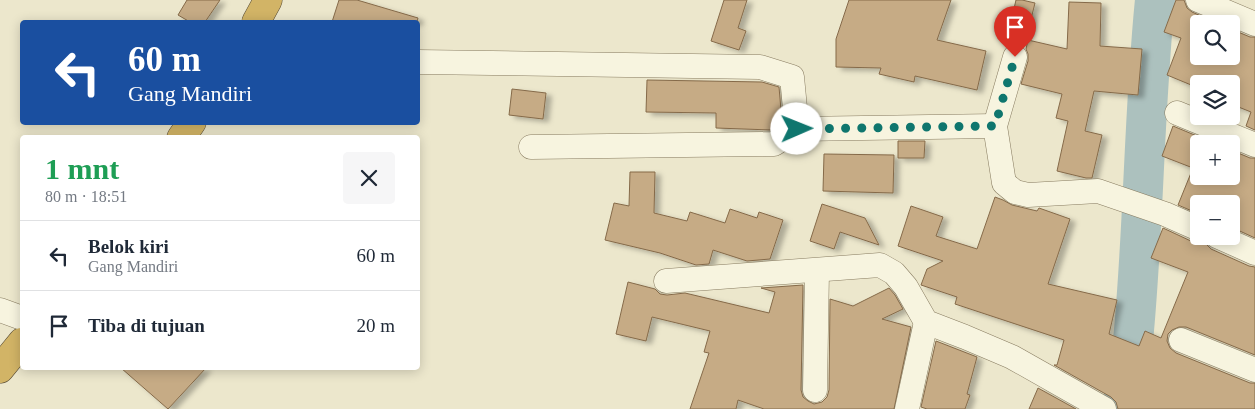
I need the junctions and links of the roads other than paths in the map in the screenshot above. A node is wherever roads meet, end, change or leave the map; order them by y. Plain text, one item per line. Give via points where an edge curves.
1 (268, 0) edge
2 (1198, 0) edge
3 (257, 20) edge
4 (1255, 24) edge
5 (1015, 57) dead end
6 (420, 62) edge
7 (1177, 113) dead end
8 (995, 126) junction
9 (797, 129) junction
10 (1255, 145) edge
11 (531, 147) dead end
12 (1190, 224) edge
13 (1237, 245) edge
14 (1255, 253) edge
15 (817, 270) junction
16 (666, 281) dead end
17 (0, 310) edge
18 (20, 317) edge
19 (926, 322) junction
20 (1181, 340) dead end
21 (20, 344) edge
22 (0, 369) edge
23 (1255, 370) edge
24 (815, 390) dead end
25 (908, 409) edge
26 (1103, 409) edge

1 - 3 highway
2 - 4 street
5 - 8 street
6 - 9 street via 760,67 792,76
7 - 10 street
8 - 9 street
8 - 12 street via 1004,183 1015,192 1028,195 1098,192
9 - 11 street via 774,144
13 - 14 street
15 - 16 street
15 - 19 street via 880,265 894,273 906,286
15 - 24 street
17 - 18 street
19 - 25 street
19 - 26 street via 1012,357
20 - 23 street
21 - 22 highway

